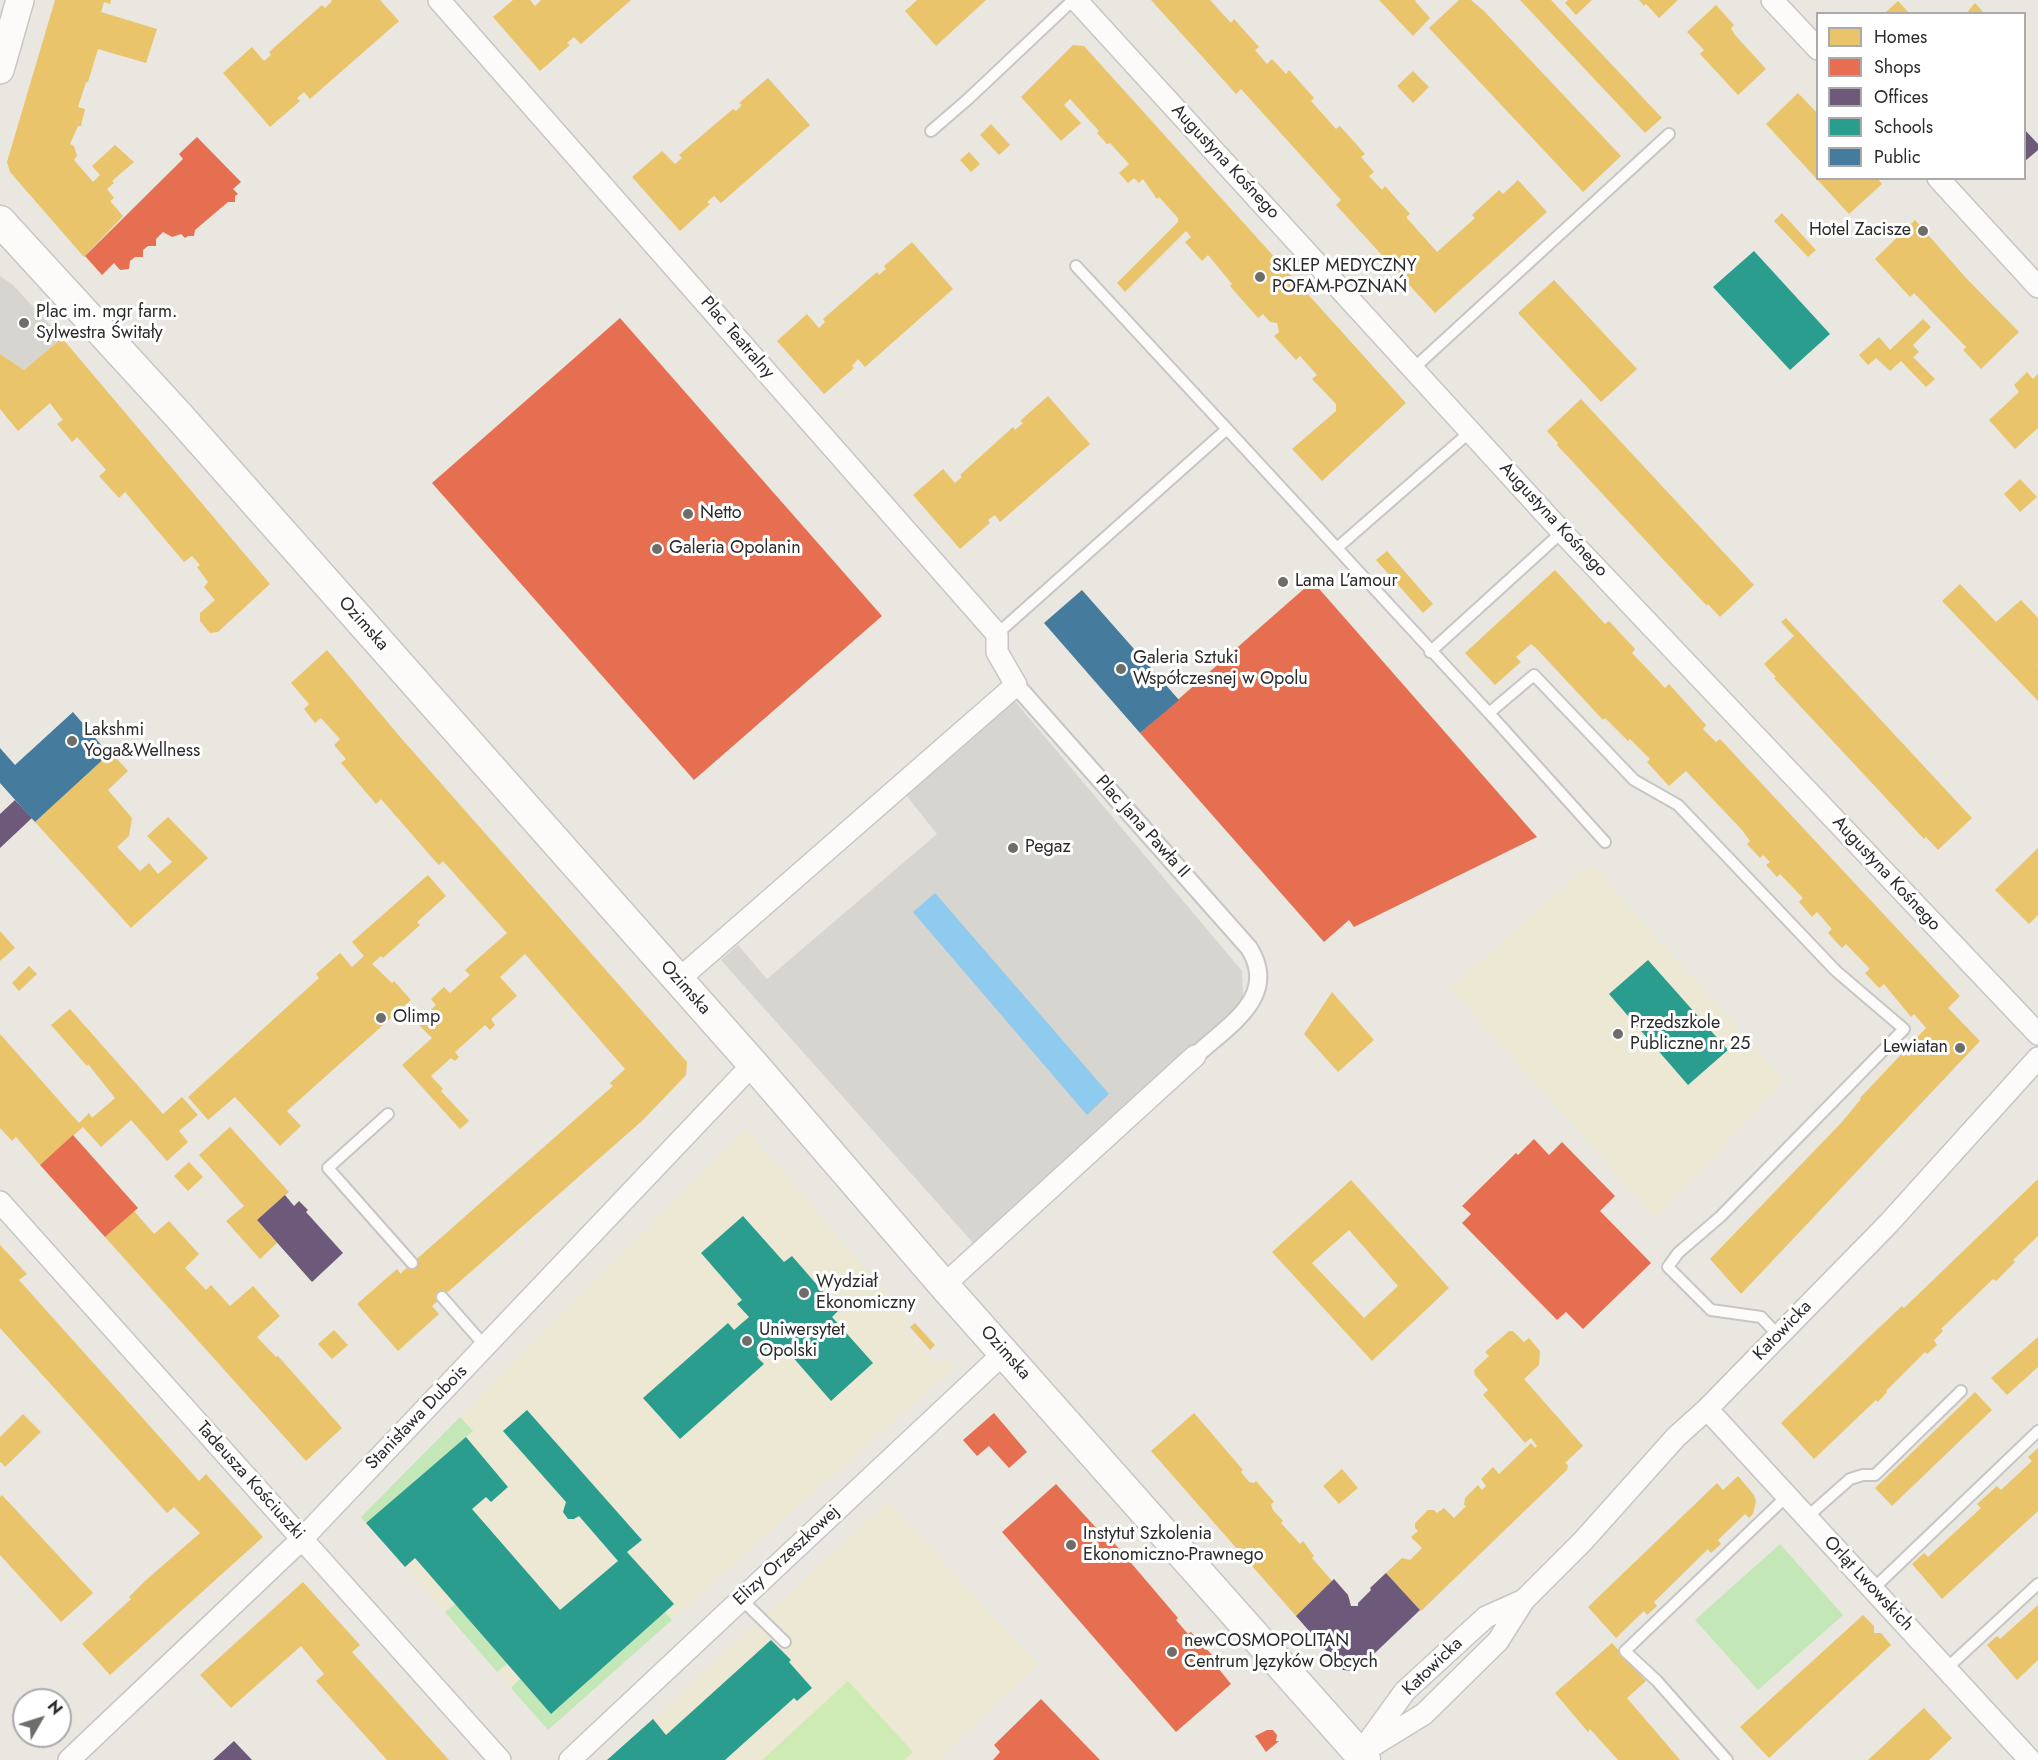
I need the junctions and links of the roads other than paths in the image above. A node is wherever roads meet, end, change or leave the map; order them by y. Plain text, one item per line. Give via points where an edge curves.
1 (20, 0) edge
2 (439, 0) edge
3 (1075, 0) edge
4 (1772, 0) edge
5 (1816, 47) edge
6 (0, 70) edge
7 (931, 131) dead end
8 (1669, 134) dead end
9 (1940, 180) edge
10 (0, 221) edge
11 (1076, 266) dead end
12 (2038, 286) edge
13 (1414, 368) junction
14 (1227, 429) junction
15 (1471, 431) junction
16 (1562, 532) junction
17 (1337, 548) junction
18 (997, 634) junction
19 (1430, 652) junction
20 (1016, 685) junction
21 (1488, 713) junction
22 (1605, 842) dead end
23 (678, 980) junction
24 (2038, 1034) edge
25 (1195, 1056) joint
26 (2038, 1058) edge
27 (753, 1064) junction
28 (388, 1114) dead end
29 (0, 1202) edge
30 (412, 1263) dead end
31 (944, 1285) junction
32 (442, 1297) dead end
33 (1778, 1335) junction
34 (485, 1346) junction
35 (1005, 1352) junction
36 (1961, 1391) dead end
37 (1707, 1409) junction
38 (2038, 1431) edge
39 (1787, 1496) junction
40 (1807, 1517) junction
41 (302, 1539) junction
42 (2038, 1584) edge
43 (1873, 1589) junction
44 (741, 1599) junction
45 (1524, 1600) junction
46 (785, 1642) dead end
47 (1946, 1669) junction
48 (1359, 1758) edge
49 (69, 1760) edge
50 (500, 1760) edge
51 (570, 1760) edge
52 (1727, 1760) edge
53 (2030, 1760) edge

1 - 6 street
2 - 18 street, Plac Teatralny
3 - 7 lane
3 - 13 street, Augustyna Kośnego
4 - 5 street
8 - 13 lane
9 - 12 street
10 - 23 main road, Ozimska
11 - 14 lane
13 - 15 street, Augustyna Kośnego
14 - 17 lane
14 - 18 lane
15 - 16 street, Augustyna Kośnego
15 - 17 lane
16 - 19 lane
16 - 24 street, Augustyna Kośnego
17 - 19 lane
18 - 20 street, Plac Teatralny via 997,652
19 - 21 lane
20 - 23 street
20 - 25 street, Plac Jana Pawła II via 1257,961 1260,975 1254,997
21 - 22 lane
21 - 33 lane via 1534,675 1634,780 1678,806 1836,971 1904,1029 1668,1267 1711,1310 1761,1317
23 - 27 main road, Ozimska
25 - 31 street, Plac Jana Pawła II
26 - 33 street, Katowicka via 1889,1223
27 - 31 main road, Ozimska
27 - 34 street, Stanisława Dubois
28 - 30 lane via 328,1168
29 - 41 street, Tadeusza Kościuszki
31 - 35 main road, Ozimska
32 - 34 lane
33 - 37 street, Katowicka
34 - 41 street, Stanisława Dubois
35 - 44 street, Elizy Orzeszkowej
35 - 48 main road, Ozimska
36 - 40 lane via 1875,1475 1850,1479
37 - 39 street, Orląt Lwowskich
37 - 45 street, Katowicka via 1676,1437
38 - 43 lane
39 - 40 street, Orląt Lwowskich
39 - 52 lane via 1625,1651
40 - 43 street, Orląt Lwowskich
41 - 49 street, Stanisława Dubois
41 - 50 street, Tadeusza Kościuszki
42 - 47 lane
43 - 47 street, Orląt Lwowskich
44 - 46 lane
44 - 51 street, Elizy Orzeszkowej
45 - 48 street, Katowicka via 1498,1641 1424,1714
45 - 48 street, Katowicka via 1486,1617 1405,1691
47 - 53 street, Orląt Lwowskich

